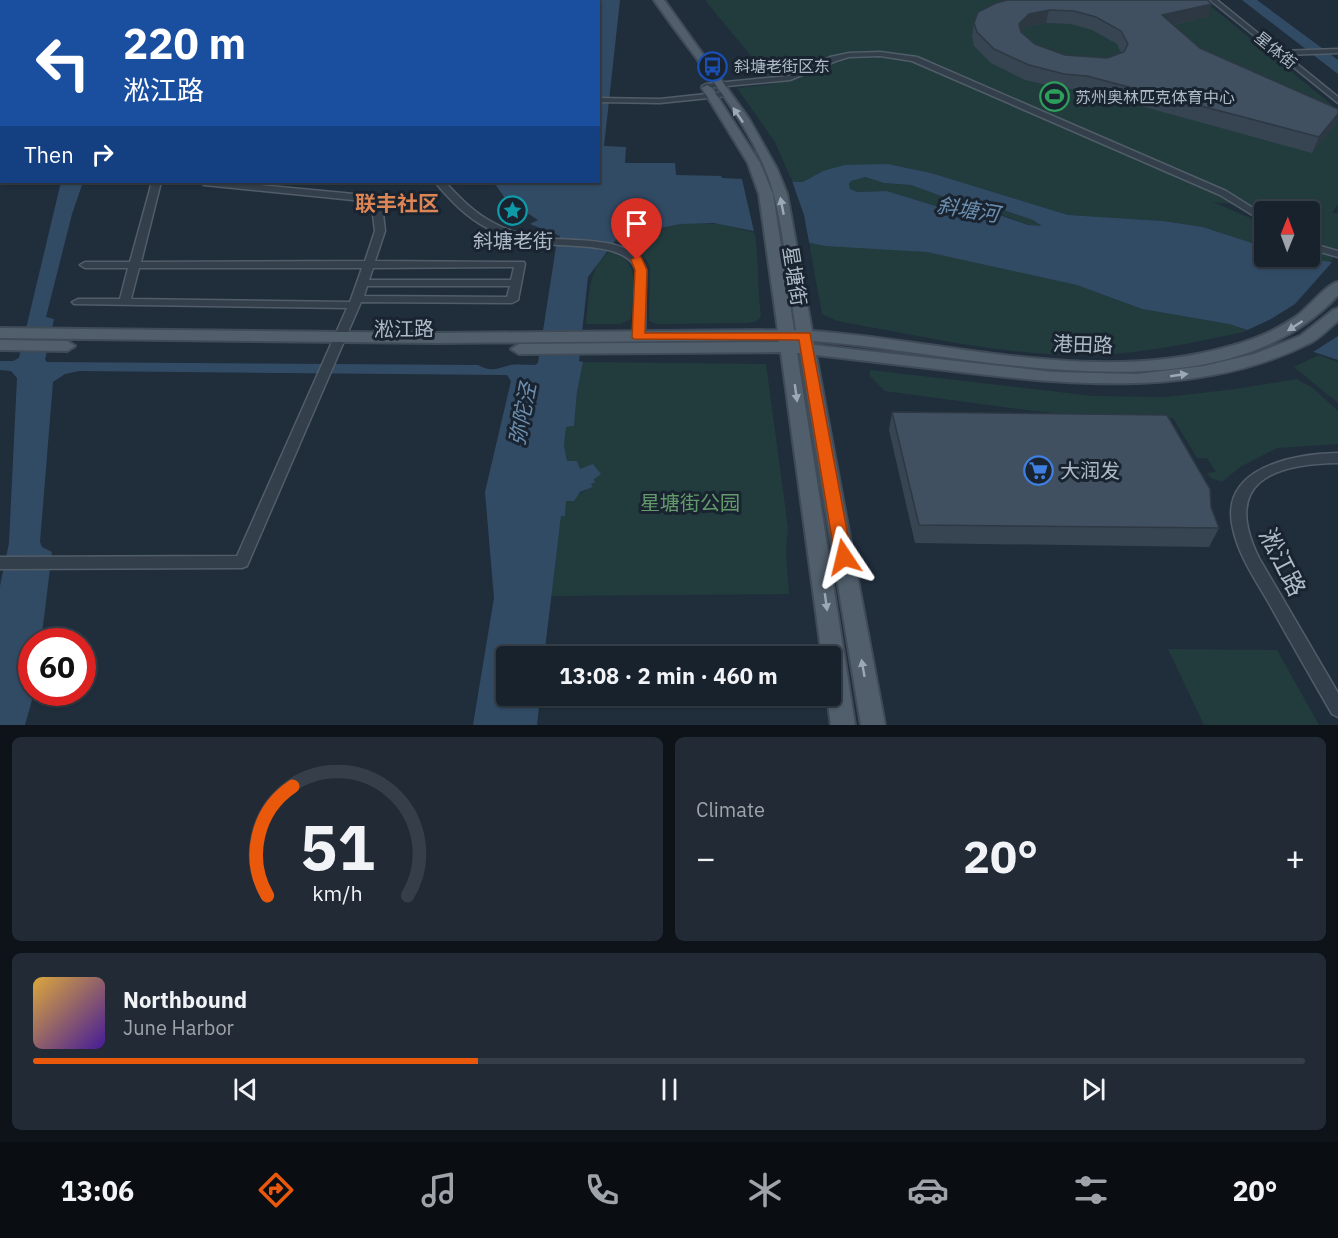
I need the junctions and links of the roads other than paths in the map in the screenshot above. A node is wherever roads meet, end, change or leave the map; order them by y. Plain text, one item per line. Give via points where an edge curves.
1 (648, 0) edge
2 (659, 0) edge
3 (1213, 0) edge
4 (1221, 0) edge
5 (1285, 53) junction
6 (1333, 53) edge
7 (722, 90) junction
8 (709, 91) junction
9 (1338, 93) edge
10 (600, 100) edge
11 (1338, 101) edge
12 (156, 183) edge
13 (213, 183) edge
14 (441, 183) edge
15 (1254, 213) edge
16 (1320, 249) edge
17 (1338, 254) edge
18 (85, 265) dead end
19 (137, 265) junction
20 (367, 265) junction
21 (362, 282) junction
22 (516, 283) junction
23 (1338, 286) edge
24 (78, 302) dead end
25 (125, 302) junction
26 (356, 302) junction
27 (1338, 313) edge
28 (0, 333) edge
29 (639, 337) junction
30 (23, 340) junction
31 (797, 342) junction
32 (583, 343) junction
33 (338, 344) junction
34 (0, 345) edge
35 (1338, 458) edge
36 (0, 563) edge
37 (1338, 709) edge
38 (843, 725) edge
39 (873, 725) edge

1 - 8 main road, 星塘街
2 - 7 main road, 星塘街
3 - 5 street, 星体街
4 - 5 street, 星体街
5 - 6 street
5 - 9 street, 星体街
5 - 11 street, 星体街
7 - 8 street
7 - 15 street via 790,78 849,55 914,59 1223,193
31 -> 7 main road, 星塘街 via 790,249 780,194 769,165
8 - 10 street via 660,101
8 - 31 main road, 星塘街 via 754,163 766,194 774,247
12 - 19 street
13 - 20 street via 354,198 377,205 380,231
14 - 29 street via 466,210 491,226 554,243 614,247 633,255 640,266
16 - 17 street
18 - 19 street
19 - 20 street
19 - 25 street
20 - 21 street
20 - 22 street via 520,264
21 - 22 street
21 - 26 street
22 - 26 street via 512,300
23 -> 31 main road, 港田路 via 1317,309 1269,340 1234,351 1158,364 1092,367
24 - 25 street
25 - 26 street
26 - 33 street
31 -> 27 main road, 港田路 via 1016,373 1088,379 1172,376 1259,358 1306,339
28 - 30 main road, 淞江路
29 - 31 main road, 淞江路
29 - 32 main road, 淞江路
30 - 33 main road, 淞江路
30 - 34 main road, 淞江路
31 - 32 main road, 淞江路
31 -> 38 main road, 星塘街
39 -> 31 main road, 星塘街
32 - 33 main road, 淞江路
33 - 36 street via 242,562
35 - 37 street, 淞江路 via 1304,459 1269,470 1252,481 1242,496 1237,515 1253,561

